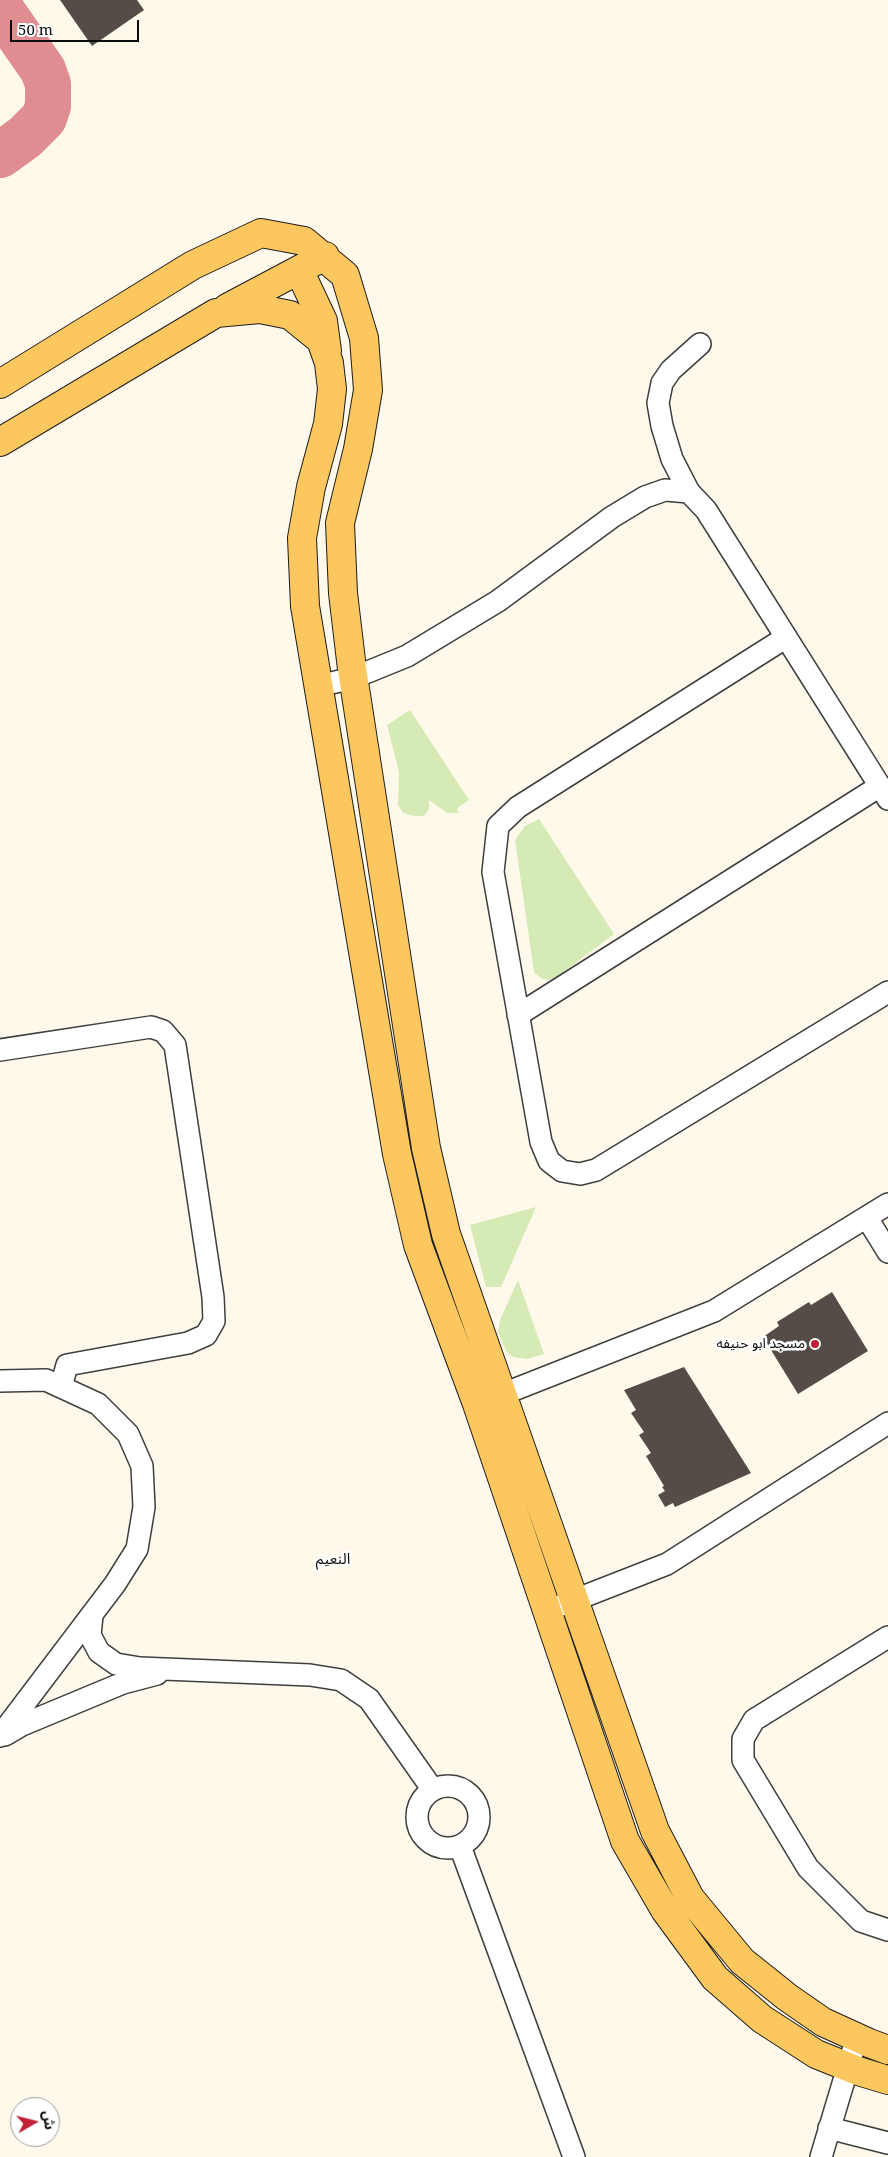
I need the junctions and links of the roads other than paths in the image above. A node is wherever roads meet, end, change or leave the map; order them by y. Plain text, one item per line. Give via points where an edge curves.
1 (325, 256) junction
2 (299, 270) junction
3 (216, 313) junction
4 (700, 344) dead end
5 (328, 361) junction
6 (0, 384) edge
7 (0, 442) edge
8 (689, 492) junction
9 (785, 638) junction
10 (353, 678) junction
11 (318, 686) junction
12 (884, 793) edge
13 (888, 992) edge
14 (518, 1015) junction
15 (0, 1050) edge
16 (888, 1204) edge
17 (867, 1218) junction
18 (888, 1252) edge
19 (0, 1381) edge
20 (61, 1387) junction
21 (502, 1395) junction
22 (476, 1404) junction
23 (888, 1423) edge
24 (574, 1600) junction
25 (548, 1611) junction
26 (92, 1616) junction
27 (888, 1638) edge
28 (174, 1669) junction
29 (0, 1737) edge
30 (433, 1790) junction
31 (460, 1846) junction
32 (888, 1930) edge
33 (856, 2038) junction
34 (888, 2050) edge
35 (848, 2067) junction
36 (888, 2080) edge
37 (829, 2128) junction
38 (888, 2142) edge
39 (574, 2157) edge
40 (821, 2157) edge

1 - 2 main road
1 - 6 main road via 304,241 261,234 193,264
1 - 10 main road via 345,275 364,338 367,381 358,449 340,523 343,593
2 - 3 main road
2 - 5 main road via 323,321
3 - 5 main road via 260,309 290,315 321,340
3 - 7 main road
4 - 8 street via 671,370 662,383 658,403 672,459
5 - 11 main road via 332,389 328,424 311,487 302,538 305,606
8 - 9 street via 706,510
8 - 10 street via 665,490 645,497 612,516 498,601 407,656
9 - 12 street
9 - 14 street via 518,808 498,826 493,872
10 - 11 street
10 - 21 main road via 426,1148 446,1234
11 - 22 main road via 396,1154 418,1245
12 - 14 street
13 - 14 street via 596,1170 580,1174 562,1171 549,1162 541,1142
15 - 20 street via 151,1027 163,1031 175,1045 214,1321 206,1335 188,1343 67,1365
16 - 17 street
17 - 18 street
17 - 21 street via 714,1311
19 - 20 street via 46,1380
20 - 26 street via 98,1404 128,1434 142,1466 144,1507 137,1549
21 - 22 street
21 - 24 main road
22 - 25 main road
23 - 24 street via 667,1564
24 - 25 street
24 - 33 main road via 655,1831 690,1898 742,1961 823,2022
25 - 35 main road via 625,1842 665,1910 715,1978 762,2019 816,2054
26 - 28 street via 90,1635 99,1652 116,1664
26 - 29 street
27 - 32 street via 754,1720 742,1739 743,1760 808,1868 861,1920
28 - 29 street via 123,1683
28 - 30 street via 310,1675 341,1680 369,1699
30 - 31 street via 420,1805 419,1826 427,1838 440,1847
30 - 31 street via 458,1788 470,1795 476,1804 479,1813 477,1828
31 - 39 street
33 - 34 main road
33 - 35 street
35 - 36 main road
35 - 37 street
37 - 38 street
37 - 40 street

